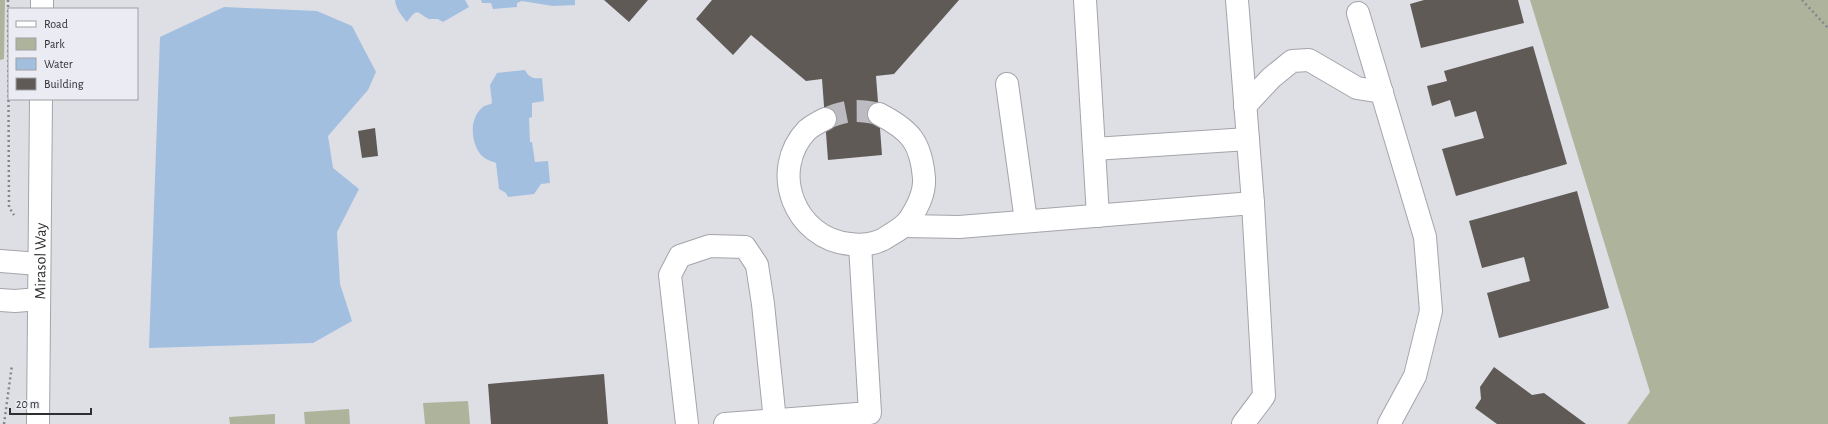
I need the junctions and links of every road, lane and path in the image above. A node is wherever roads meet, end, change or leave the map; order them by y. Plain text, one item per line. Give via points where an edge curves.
1 (1085, 0) edge
2 (1237, 0) edge
3 (1802, 0) edge
4 (1358, 13) dead end
5 (1828, 28) edge
6 (1007, 84) dead end
7 (1382, 92) junction
8 (9, 100) edge
9 (41, 100) edge
10 (1245, 106) junction
11 (879, 114) tunnel mouth
12 (825, 118) tunnel mouth
13 (1248, 139) junction
14 (1094, 149) junction
15 (1253, 204) junction
16 (1098, 216) junction
17 (15, 217) dead end
18 (1026, 221) junction
19 (905, 226) junction
20 (860, 245) junction
21 (0, 261) edge
22 (39, 264) junction
23 (39, 299) junction
24 (0, 300) edge
25 (12, 362) dead end
26 (871, 419) edge
27 (775, 421) junction
28 (4, 424) edge
29 (38, 424) edge
30 (688, 424) edge
31 (725, 424) edge
32 (1243, 424) edge
33 (1389, 424) edge

1 - 14 street
2 - 10 street
3 - 5 path
4 - 7 street
6 - 18 street
7 - 10 street via 1357,88 1309,60 1292,61 1271,78
7 - 33 street via 1426,237 1431,310 1415,376
8 - 17 path via 10,207
9 - 22 street, Mirasol Way
10 - 13 street
11 - 19 street via 899,124 913,139 923,160 924,184 918,207
12 - 20 street via 807,130 796,147 789,166 789,186 794,206 805,222 821,236 840,243
13 - 14 street
13 - 15 street
14 - 16 street
15 - 16 street
15 - 32 street via 1264,396
16 - 18 street
18 - 19 street via 959,227
19 - 20 street via 885,239
20 - 26 street
21 - 22 street
22 - 23 street, Mirasol Way
23 - 24 street
23 - 29 street, Mirasol Way
25 - 28 path
26 - 27 street
27 - 30 street via 757,266 745,247 710,246 680,256 670,275
27 - 31 street

